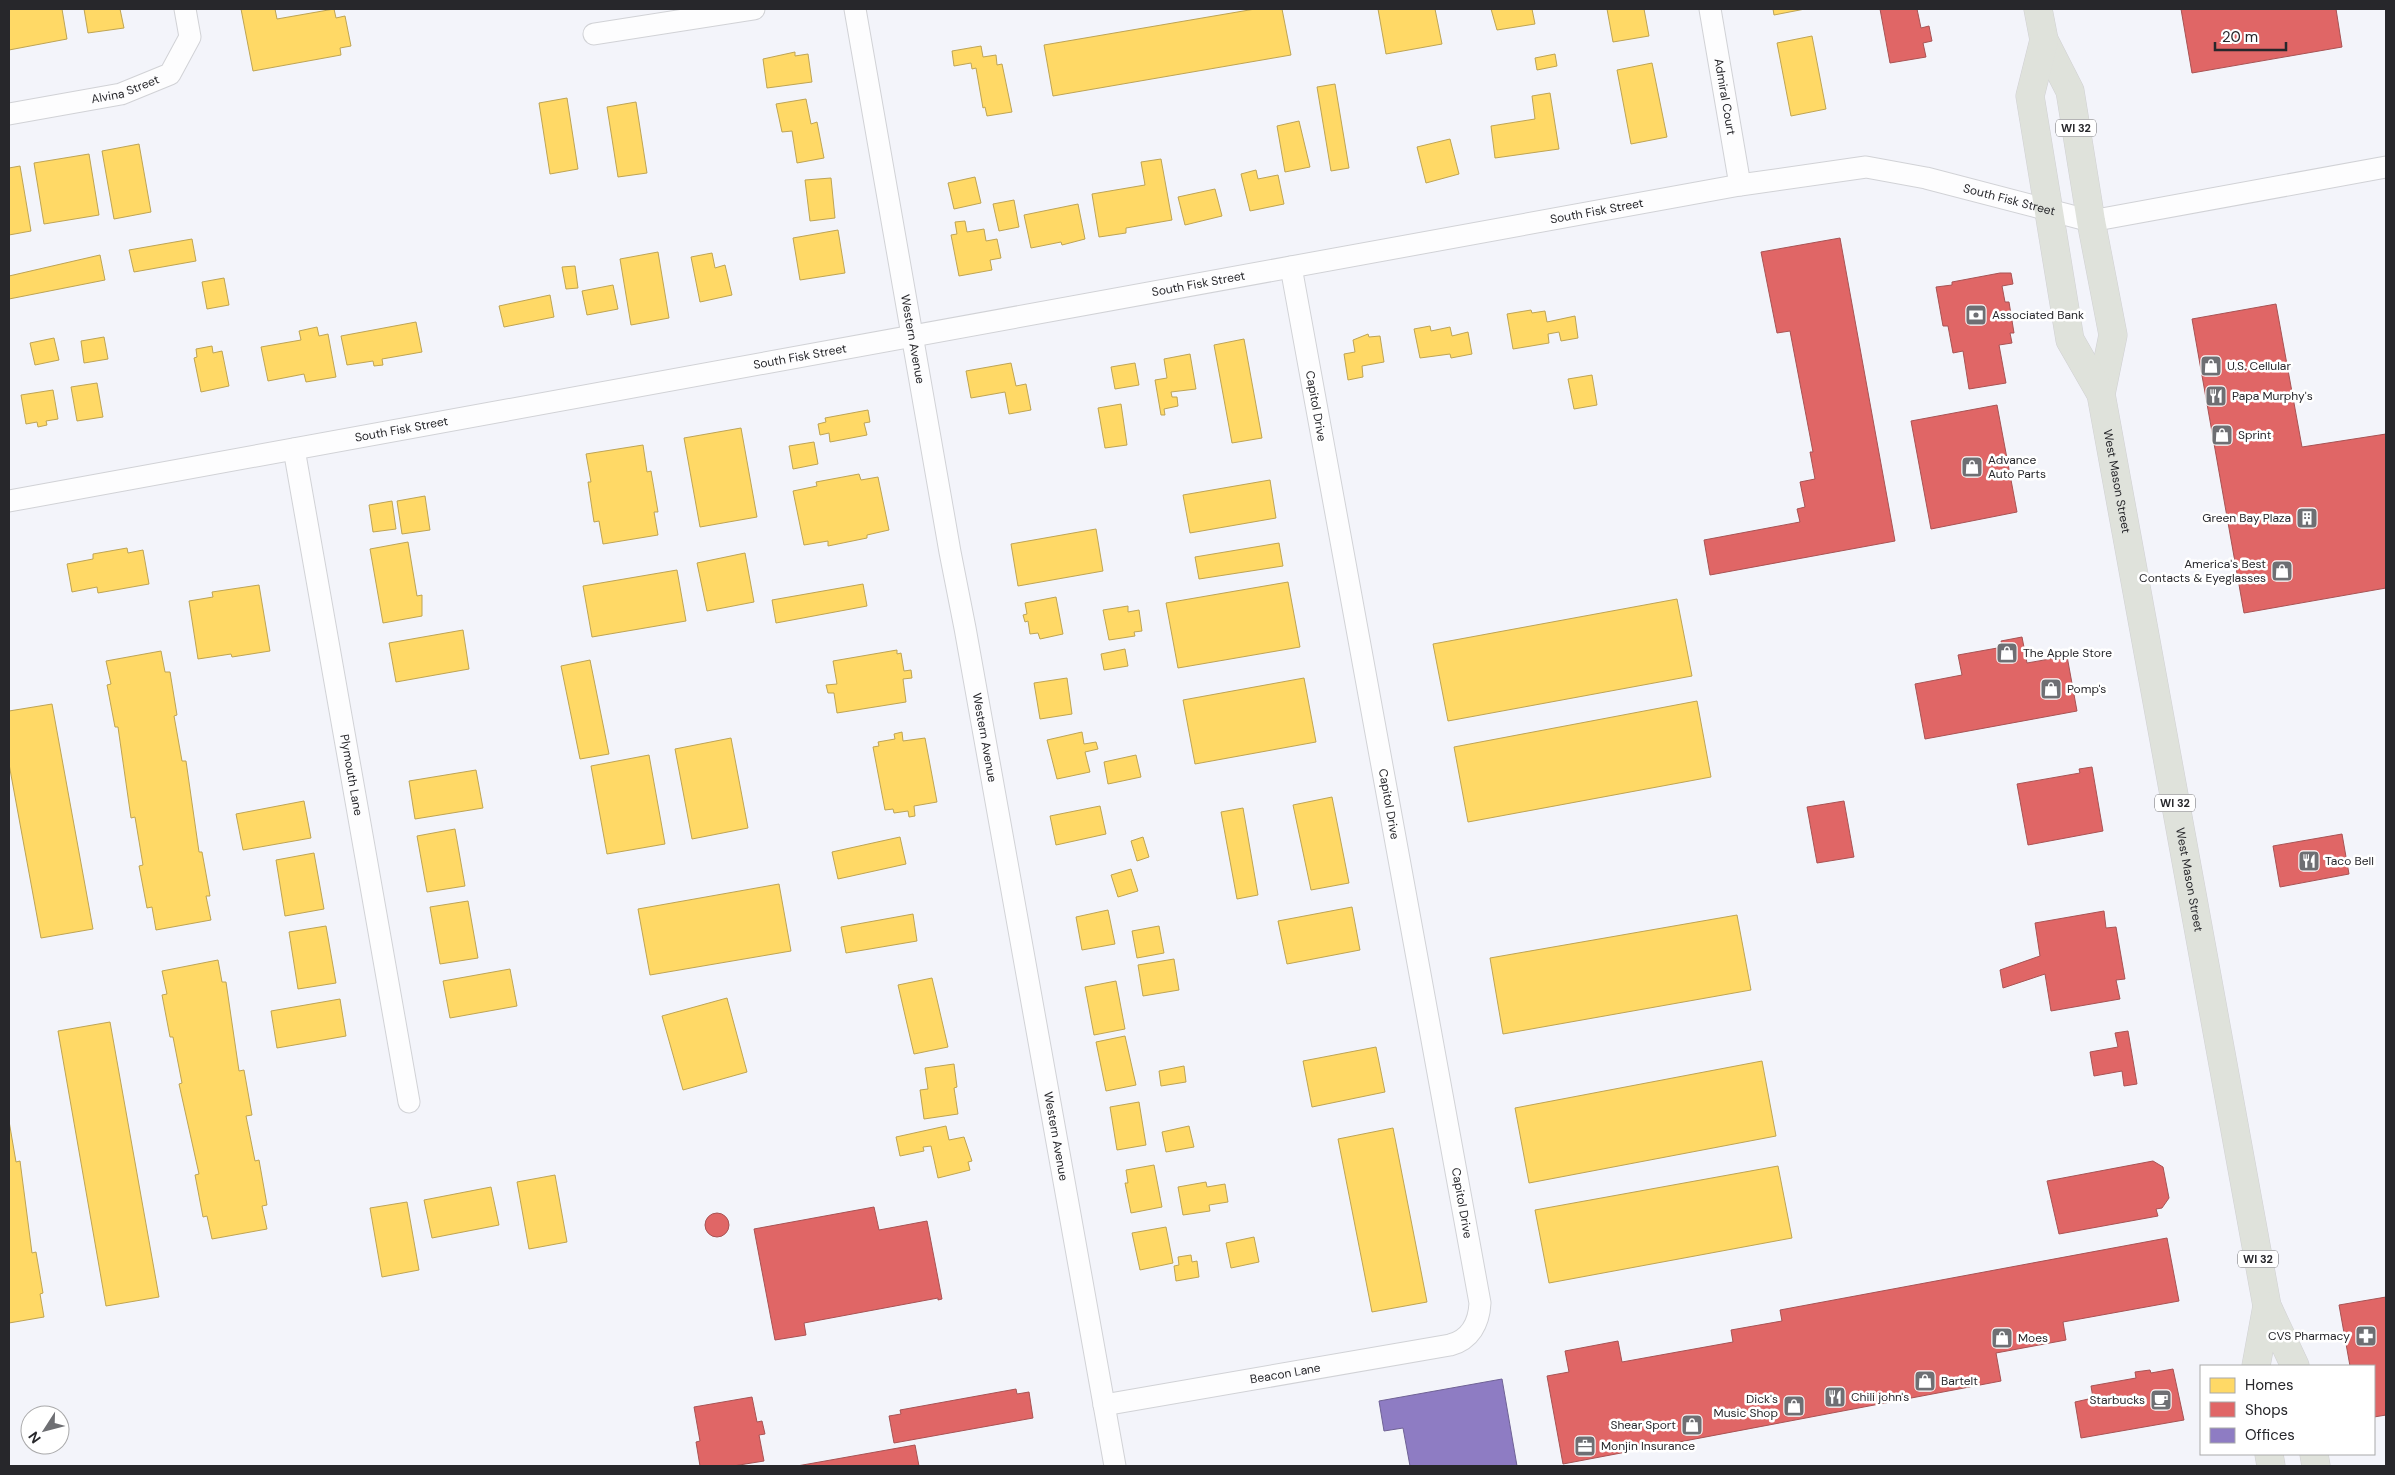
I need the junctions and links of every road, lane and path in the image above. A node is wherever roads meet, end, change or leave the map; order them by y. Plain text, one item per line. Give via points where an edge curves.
1 (185, 9) edge
2 (754, 9) edge
3 (855, 9) edge
4 (1710, 9) edge
5 (2038, 9) edge
6 (594, 34) dead end
7 (2044, 40) junction
8 (9, 114) edge
9 (2386, 167) edge
10 (1740, 185) junction
11 (2048, 210) junction
12 (2091, 221) junction
13 (1291, 267) junction
14 (914, 336) junction
15 (2101, 394) junction
16 (294, 449) junction
17 (9, 501) edge
18 (409, 1102) dead end
19 (2267, 1306) junction
20 (1466, 1338) joint
21 (2256, 1365) edge
22 (2295, 1365) edge
23 (1104, 1405) junction
24 (1115, 1466) edge

1 - 8 street, Alvina Street via 190,37 170,74 121,94
2 - 6 street
3 - 14 street, Western Avenue
4 - 10 street, Admiral Court
5 - 7 main road, West Mason Street / WI 32
7 - 11 main road, West Mason Street / WI 32 via 2030,96
7 - 12 main road, West Mason Street / WI 32 via 2070,91
9 - 12 street, South Fisk Street
10 - 11 street, South Fisk Street via 1866,167 1926,178
10 - 13 street, South Fisk Street
11 - 12 street, South Fisk Street
11 - 15 main road, West Mason Street / WI 32 via 2070,340
12 - 15 main road, West Mason Street / WI 32 via 2113,335
13 - 14 street, South Fisk Street
13 - 20 street, Capitol Drive via 1480,1304 1478,1318
14 - 16 street, South Fisk Street
14 - 23 street, Western Avenue
15 - 19 main road, West Mason Street / WI 32
16 - 17 street, South Fisk Street
16 - 18 street, Plymouth Lane
19 - 21 main road, West Mason Street / WI 32
19 - 22 main road, West Mason Street / WI 32
20 - 23 street, Beacon Lane via 1450,1346
23 - 24 street, Western Avenue

